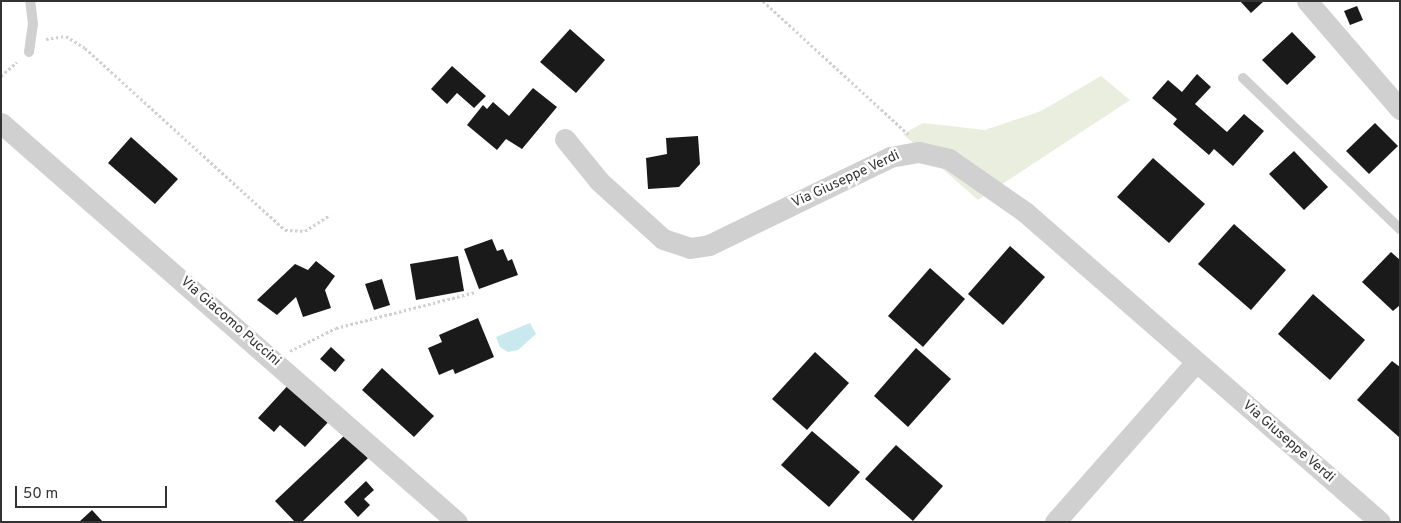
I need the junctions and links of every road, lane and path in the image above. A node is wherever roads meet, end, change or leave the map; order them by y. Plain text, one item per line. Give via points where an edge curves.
1 (30, 1) edge
2 (762, 1) edge
3 (1307, 1) edge
4 (29, 52) junction
5 (1, 76) edge
6 (1243, 78) dead end
7 (1400, 109) edge
8 (1, 123) edge
9 (565, 139) dead end
10 (929, 152) junction
11 (330, 215) dead end
12 (1400, 230) edge
13 (475, 292) dead end
14 (275, 362) junction
15 (1196, 362) junction
16 (457, 522) edge
17 (1055, 522) edge
18 (1380, 522) edge

1 - 4 lane via 34,24
2 - 10 path
3 - 7 street
4 - 5 path
4 - 11 path via 56,36 66,36 85,48 284,230 305,232
6 - 12 lane
8 - 14 street, Via Giacomo Puccini
9 - 10 street, Via Giuseppe Verdi via 595,178 649,226 673,244 690,248 709,245 890,157
10 - 15 street, Via Giuseppe Verdi via 949,159 1006,197
13 - 14 path via 336,328
14 - 16 street, Via Giacomo Puccini
15 - 17 street
15 - 18 street, Via Giuseppe Verdi

